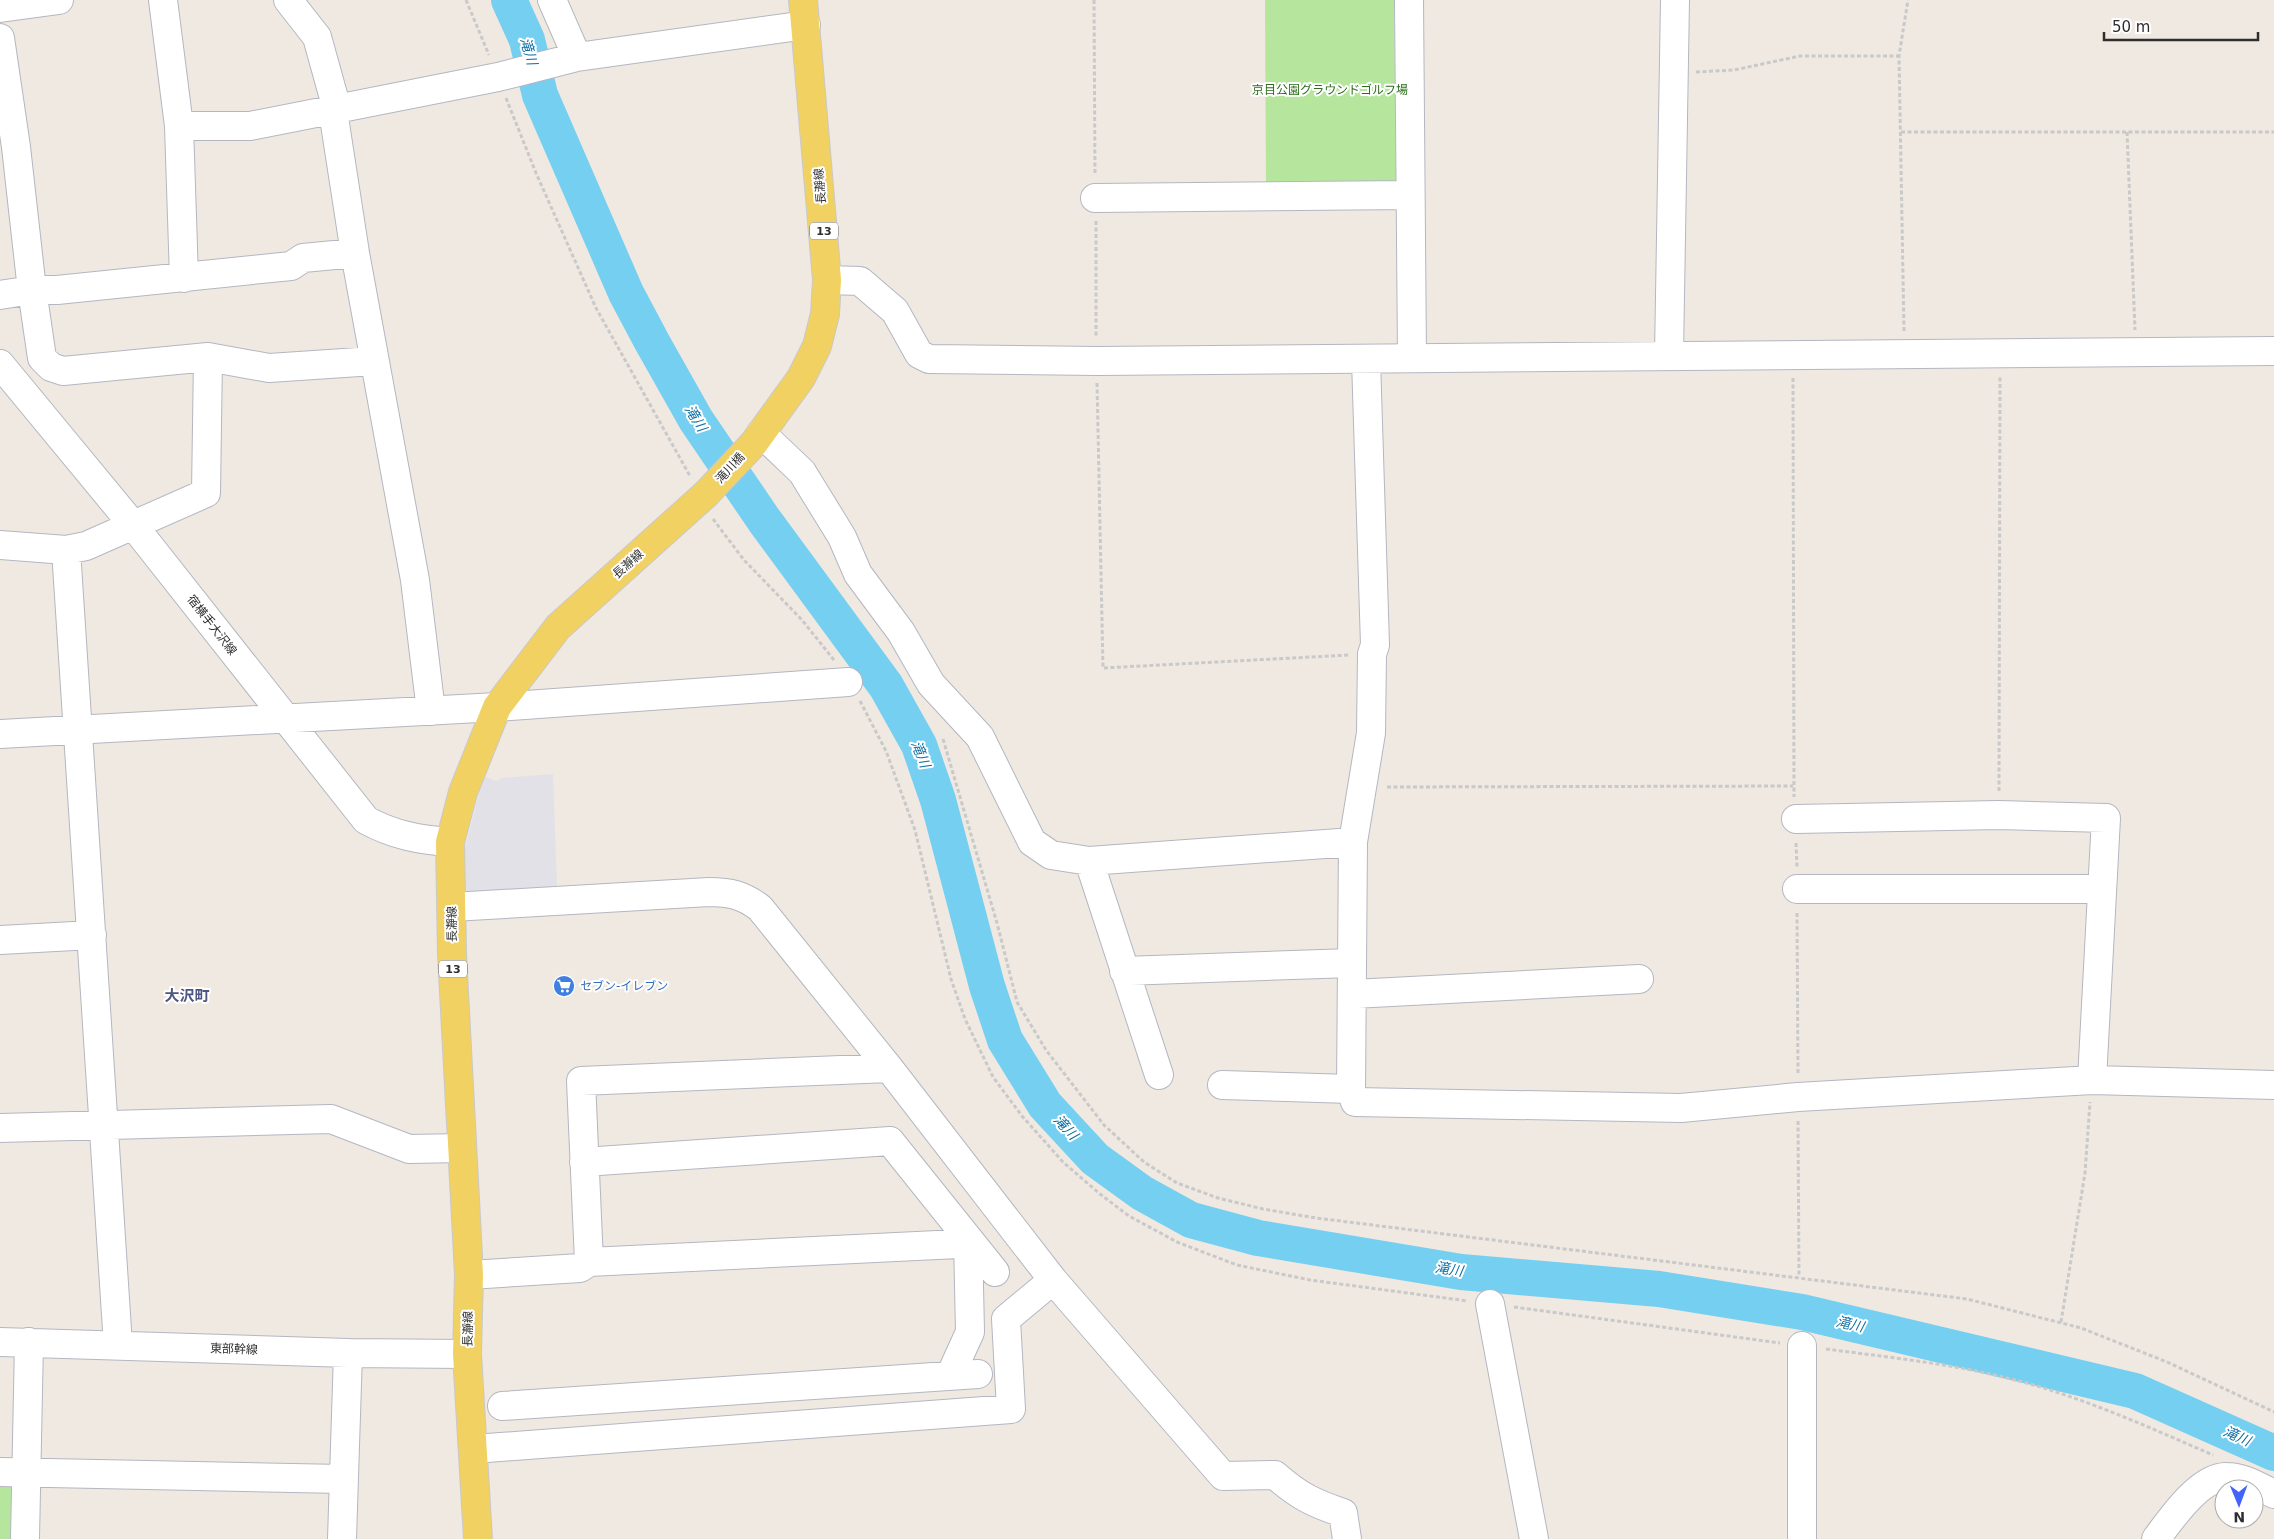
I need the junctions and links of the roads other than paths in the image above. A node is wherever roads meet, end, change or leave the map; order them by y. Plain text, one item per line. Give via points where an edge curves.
1 (59, 0) edge
2 (163, 0) edge
3 (288, 0) edge
4 (552, 0) edge
5 (1409, 0) edge
6 (1675, 0) edge
7 (0, 8) edge
8 (804, 12) edge
9 (0, 38) edge
10 (573, 58) junction
11 (335, 110) junction
12 (179, 126) junction
13 (1410, 195) junction
14 (1095, 198) road end
15 (355, 252) junction
16 (184, 278) junction
17 (827, 280) junction
18 (32, 290) junction
19 (0, 295) edge
20 (2274, 350) edge
21 (1669, 355) junction
22 (208, 357) junction
23 (1412, 358) junction
24 (1366, 360) junction
25 (374, 361) junction
26 (0, 364) edge
27 (757, 438) junction
28 (706, 494) joint
29 (133, 525) junction
30 (0, 545) edge
31 (66, 550) junction
32 (848, 682) dead end
33 (498, 707) junction
34 (431, 710) junction
35 (285, 719) junction
36 (78, 730) junction
37 (0, 734) edge
38 (1796, 819) dead end
39 (450, 842) junction
40 (1353, 842) junction
41 (1088, 862) junction
42 (1797, 889) dead end
43 (2101, 889) junction
44 (452, 907) junction
45 (92, 935) junction
46 (0, 940) edge
47 (1351, 964) junction
48 (1124, 970) junction
49 (1639, 979) dead end
50 (1353, 994) junction
51 (888, 1068) junction
52 (1159, 1075) dead end
53 (2092, 1080) junction
54 (1222, 1085) dead end
55 (2274, 1085) edge
56 (1351, 1089) junction
57 (103, 1124) junction
58 (0, 1128) edge
59 (462, 1148) junction
60 (584, 1162) junction
61 (968, 1239) junction
62 (589, 1262) junction
63 (995, 1272) dead end
64 (468, 1275) junction
65 (1053, 1280) junction
66 (1490, 1304) dead end
67 (0, 1342) edge
68 (29, 1342) junction
69 (118, 1345) junction
70 (1802, 1346) dead end
71 (348, 1353) junction
72 (467, 1354) junction
73 (978, 1374) dead end
74 (950, 1376) junction
75 (780, 1388) junction
76 (551, 1403) junction
77 (502, 1406) dead end
78 (783, 1426) junction
79 (554, 1443) junction
80 (474, 1449) junction
81 (0, 1472) edge
82 (27, 1472) junction
83 (343, 1479) junction
84 (2274, 1494) edge
85 (25, 1539) edge
86 (342, 1539) edge
87 (478, 1539) edge
88 (1347, 1539) edge
89 (1534, 1539) edge
90 (1802, 1539) edge
91 (2156, 1539) edge

1 - 7 street
2 - 12 street
3 - 11 street via 318,37
4 - 10 street
5 - 13 street
6 - 21 street
8 - 10 street
8 - 17 main road, 長瀞線 / 13
9 - 18 street
10 - 11 street
11 - 12 street via 250,126
11 - 15 street
12 - 16 street
13 - 14 street
13 - 23 street
15 - 16 street via 303,258 291,266
15 - 25 street
16 - 18 street
17 - 24 street via 860,281 896,311 919,354 929,359 1097,362
17 - 27 main road, 長瀞線 / 13 via 825,314 817,346 801,378
18 - 19 street
18 - 22 street via 42,358 51,367 63,371
20 - 21 street
21 - 23 street
22 - 25 street via 269,368
22 - 29 street via 206,493
23 - 24 street
24 - 40 street via 1375,645 1370,733
25 - 34 street via 414,580
26 - 29 street, 宿横手大沢線
27 - 28 main road, 滝川橋 / 13
27 - 41 street via 802,472 842,537 858,574 901,632 931,684 980,737 1032,842 1051,855
28 - 33 main road, 長瀞線 / 13 via 558,627
29 - 31 street via 86,546
29 - 35 street, 宿横手大沢線
30 - 31 street
31 - 36 street
32 - 33 street
33 - 34 street
33 - 39 main road, 長瀞線 / 13 via 463,792
34 - 35 street
35 - 36 street
35 - 39 street, 宿横手大沢線 via 366,820 401,836
36 - 37 street
36 - 45 street
38 - 43 street via 1999,815 2106,818
39 - 44 main road, 長瀞線 / 13
40 - 41 street
40 - 47 street
41 - 48 street
42 - 43 street
43 - 53 street
44 - 51 street via 729,892 760,908
44 - 59 main road, 長瀞線 / 13
45 - 46 street
45 - 57 street
47 - 48 street
47 - 50 street
48 - 52 street
49 - 50 street
50 - 56 street
51 - 60 street via 581,1081
51 - 65 street
53 - 55 street
53 - 56 street via 1798,1097 1681,1108 1356,1102
54 - 56 street
57 - 58 street
57 - 59 street via 331,1119 409,1150
57 - 69 street
59 - 64 main road, 長瀞線 / 13
60 - 61 street via 890,1142
60 - 62 street
61 - 62 street via 958,1244
61 - 63 street
61 - 74 street via 970,1332
62 - 64 street via 580,1268
64 - 72 main road, 長瀞線 / 13
65 - 78 street via 1006,1318 1011,1409
65 - 88 street via 1223,1476 1275,1475 1297,1495 1343,1513
66 - 89 street
67 - 68 street, 東部幹線
68 - 69 street, 東部幹線
68 - 82 street
69 - 71 street, 東部幹線
70 - 90 street
71 - 72 street, 東部幹線
71 - 83 street
72 - 80 main road, 長瀞線 / 13
73 - 74 street
74 - 75 street
75 - 76 street
75 - 78 street
76 - 77 street
76 - 79 street
78 - 79 street
79 - 80 street
80 - 87 main road, 長瀞線 / 13
81 - 82 street
82 - 83 street
82 - 85 street
83 - 86 street
84 - 91 street via 2241,1479 2218,1477 2192,1495

